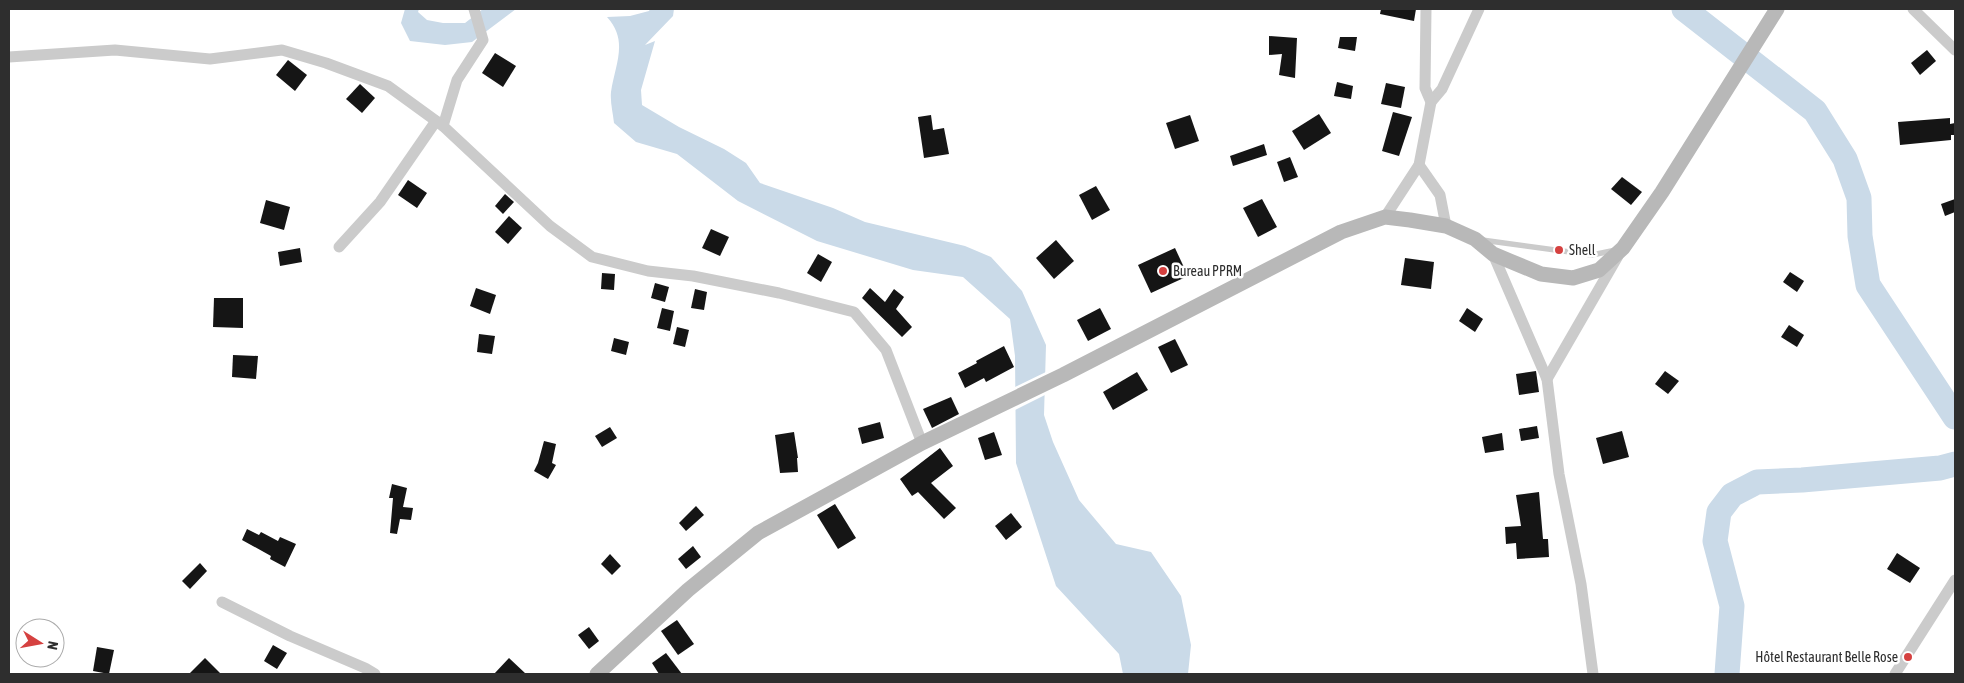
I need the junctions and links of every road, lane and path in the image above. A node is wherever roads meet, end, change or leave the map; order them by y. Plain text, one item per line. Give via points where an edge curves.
1 (474, 9) edge
2 (1426, 9) edge
3 (1479, 9) edge
4 (1777, 9) edge
5 (1913, 9) edge
6 (1955, 50) edge
7 (9, 57) edge
8 (1431, 102) junction
9 (439, 123) junction
10 (1419, 165) junction
11 (1385, 217) junction
12 (1446, 226) junction
13 (1476, 239) junction
14 (339, 247) dead end
15 (1623, 248) junction
16 (1493, 254) junction
17 (1547, 379) junction
18 (922, 443) junction
19 (1955, 580) edge
20 (222, 602) dead end
21 (375, 674) edge
22 (597, 674) edge
23 (1593, 674) edge
24 (1895, 674) edge

1 - 9 street via 484,40 458,80
2 - 8 street via 1425,88
3 - 8 street via 1442,89
4 - 15 main road
5 - 6 street
7 - 9 street via 115,50 210,59 282,50 388,86
8 - 10 street
9 - 14 street via 380,202
9 - 18 street via 550,226 592,256 648,271 694,276 854,312 886,350
10 - 11 street
10 - 12 street via 1440,196
11 - 12 main road
11 - 18 main road via 1342,232
12 - 13 main road
13 - 15 lane via 1592,255
13 - 16 main road
15 - 16 main road via 1599,270 1573,278 1541,274
15 - 17 street
16 - 17 street
17 - 23 street
18 - 22 main road via 758,534 688,590
19 - 24 street
20 - 21 street

